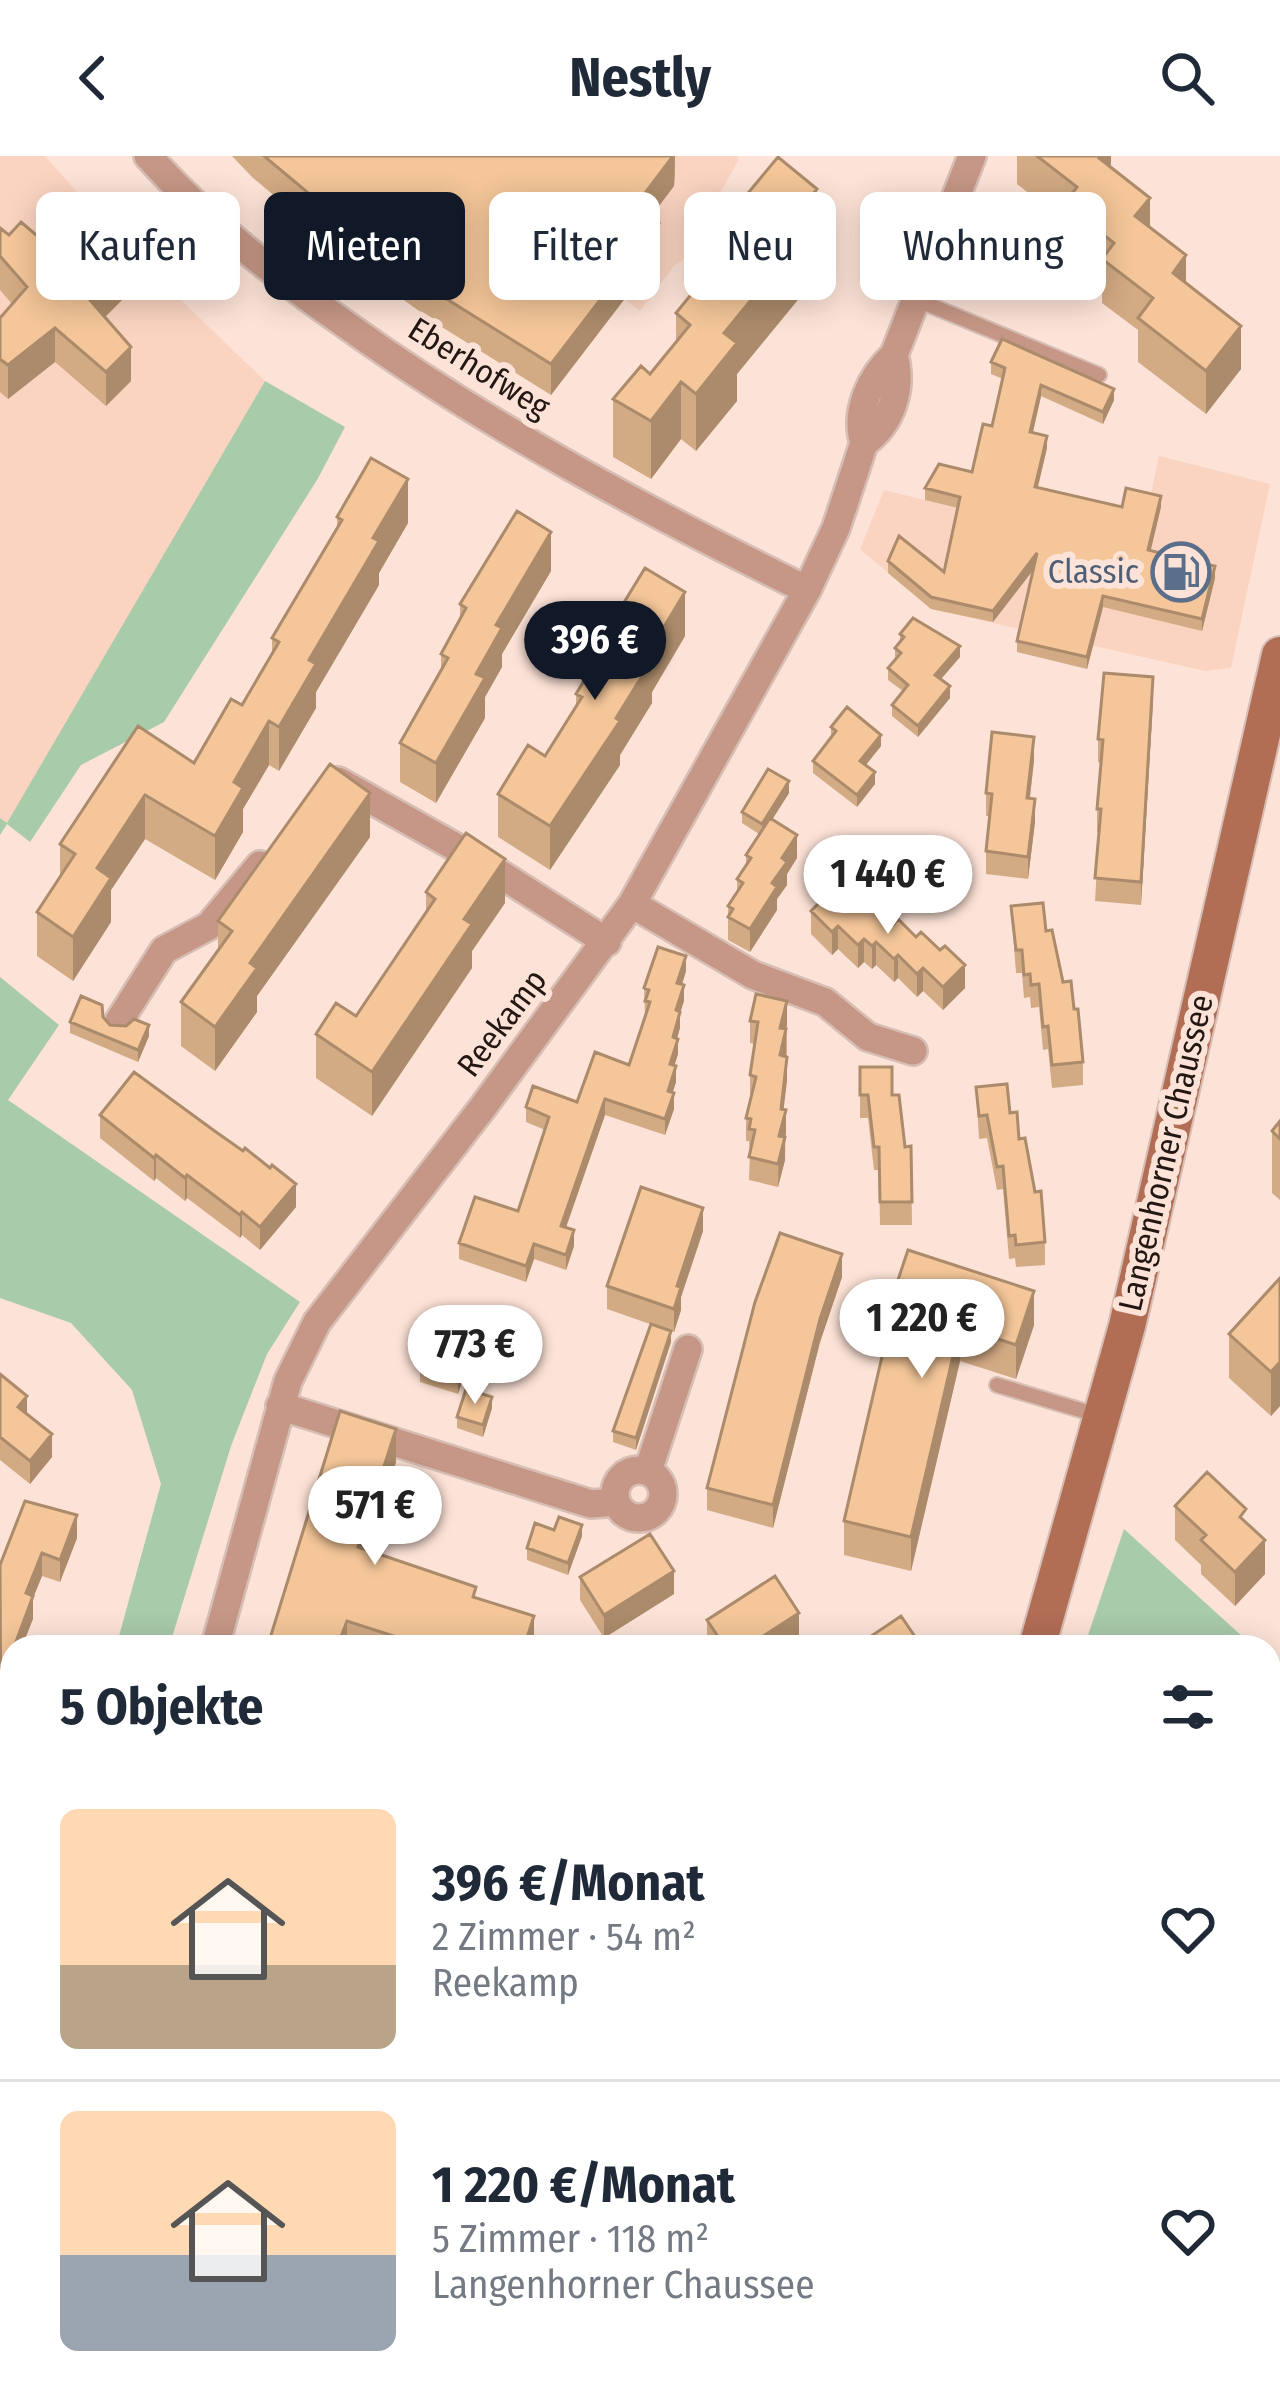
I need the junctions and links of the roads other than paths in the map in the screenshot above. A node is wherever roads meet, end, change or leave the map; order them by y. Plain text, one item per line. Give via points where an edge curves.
1 (972, 156) edge
2 (156, 159) edge
3 (958, 192) edge
4 (915, 300) edge
5 (917, 300) edge
6 (1099, 375) dead end
7 (807, 590) junction
8 (1280, 655) edge
9 (316, 794) edge
10 (284, 833) edge
11 (632, 904) junction
12 (607, 942) junction
13 (119, 1021) edge
14 (913, 1051) dead end
15 (688, 1349) dead end
16 (998, 1385) dead end
17 (280, 1406) junction
18 (1102, 1417) junction
19 (648, 1472) junction
20 (616, 1502) junction
21 (218, 1635) edge
22 (1040, 1635) edge

1 - 3 street, Reekamp
2 - 7 street, Eberhofweg via 250,256 442,393
4 - 7 street, Reekamp via 894,355 899,373 887,420 864,442
5 - 6 lane
7 - 11 street, Reekamp
8 - 18 main road, Langenhorner Chaussee
9 - 12 street via 340,781 356,788
10 - 13 street via 209,926 164,950
11 - 12 street, Reekamp
11 - 14 street via 753,975 825,1002 868,1037
12 - 17 street, Reekamp via 317,1322
15 - 19 street
16 - 18 lane
17 - 20 street via 591,1504
17 - 21 street, Reekamp
18 - 22 main road, Langenhorner Chaussee
19 - 20 street via 622,1477
19 - 20 street via 662,1490 655,1511 633,1517

